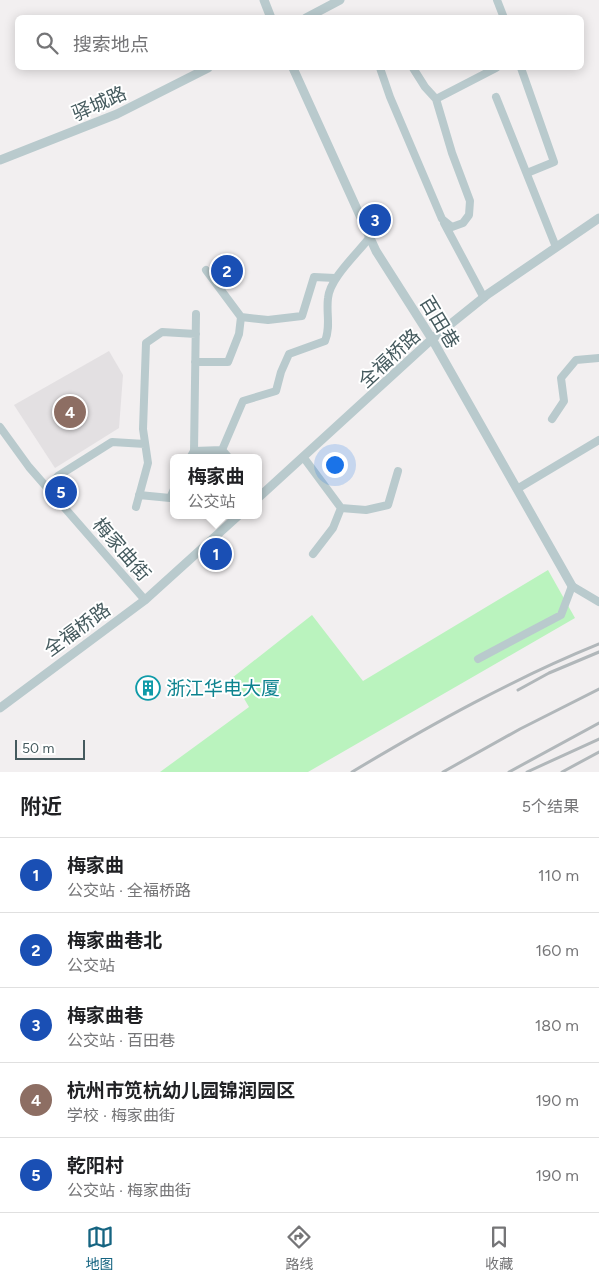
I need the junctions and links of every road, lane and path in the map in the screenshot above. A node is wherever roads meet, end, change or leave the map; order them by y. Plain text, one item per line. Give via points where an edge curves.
1 (264, 0) edge
2 (340, 0) edge
3 (497, 0) edge
4 (270, 15) edge
5 (312, 15) edge
6 (503, 15) edge
7 (204, 70) edge
8 (294, 70) edge
9 (381, 70) edge
10 (414, 70) edge
11 (492, 70) edge
12 (522, 70) edge
13 (496, 97) dead end
14 (436, 99) junction
15 (0, 160) edge
16 (527, 173) junction
17 (599, 218) edge
18 (442, 219) junction
19 (370, 237) junction
20 (556, 247) junction
21 (206, 270) dead end
22 (335, 278) junction
23 (484, 298) junction
24 (196, 314) dead end
25 (241, 317) junction
26 (196, 334) junction
27 (432, 340) junction
28 (599, 358) edge
29 (195, 362) junction
30 (552, 420) dead end
31 (0, 427) edge
32 (599, 440) edge
33 (146, 444) junction
34 (222, 450) junction
35 (192, 454) edge
36 (226, 454) edge
37 (304, 458) junction
38 (398, 471) dead end
39 (47, 487) junction
40 (517, 489) junction
41 (262, 494) edge
42 (140, 495) junction
43 (170, 498) edge
44 (136, 507) dead end
45 (341, 508) junction
46 (236, 519) edge
47 (313, 554) dead end
48 (572, 586) junction
49 (145, 600) junction
50 (599, 602) edge
51 (478, 659) dead end
52 (0, 708) edge

1 - 4 street
2 - 5 street
3 - 6 street
7 - 15 street, 驿城路 via 117,114
8 - 19 street, 百田巷
9 - 18 street
10 - 14 street
11 - 14 street
12 - 16 street via 554,162
13 - 16 street
14 - 18 street via 470,201 469,215 463,223 452,227
16 - 20 street
17 - 20 street, 全福桥路
18 - 23 street
19 - 22 street
19 - 27 street, 百田巷
20 - 23 street, 全福桥路
21 - 25 street
22 - 25 street via 314,277 302,316 268,320
22 - 34 street via 328,298 330,329 325,341 289,354 276,391 243,401
23 - 27 street, 全福桥路
24 - 26 street
25 - 29 street via 239,334 228,362
26 - 29 street
26 - 33 street via 162,332 146,343 143,429
27 - 37 street, 全福桥路
27 - 40 street, 百田巷
28 - 30 street via 576,360 561,378 564,401
29 - 35 street
31 - 39 street, 梅家曲街
32 - 40 street
33 - 39 street via 112,442 58,476
33 - 42 street via 148,462
34 - 35 street
34 - 36 street
37 - 41 street, 全福桥路
37 - 45 street
38 - 45 street via 388,504 366,510
39 - 49 street, 梅家曲街
40 - 48 street, 百田巷
42 - 43 street
42 - 44 street
45 - 47 street via 333,528
46 - 49 street, 全福桥路
48 - 50 street
48 - 51 street via 561,615
49 - 52 street, 全福桥路

